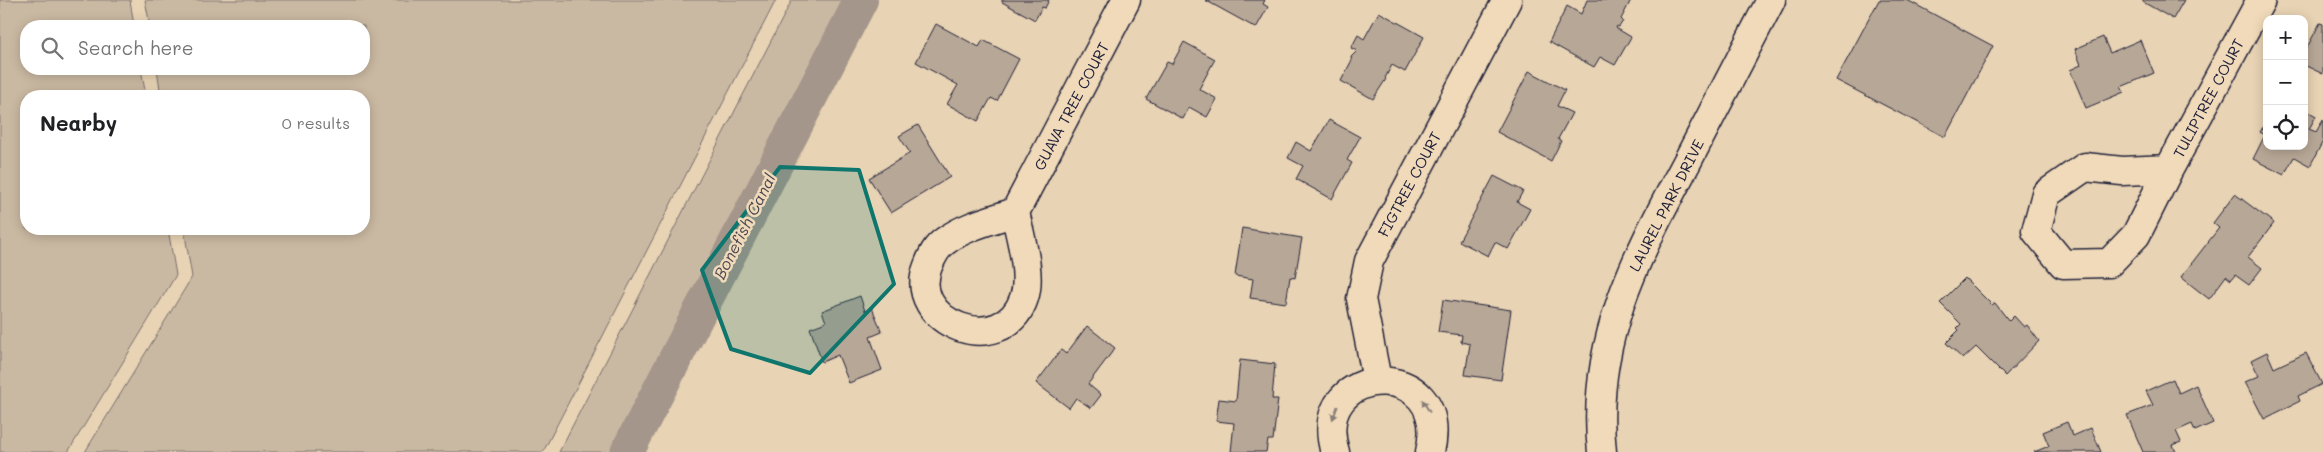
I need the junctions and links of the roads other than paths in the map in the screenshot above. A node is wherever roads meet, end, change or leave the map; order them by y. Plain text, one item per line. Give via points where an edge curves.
1 (1126, 0) edge
2 (1506, 0) edge
3 (1771, 0) edge
4 (2261, 0) edge
5 (2170, 169) junction
6 (1015, 212) junction
7 (1377, 380) junction
8 (1335, 452) edge
9 (1430, 452) edge
10 (1602, 452) edge

1 - 6 street, GUAVA TREE COURT
2 - 7 street, FIGTREE COURT via 1369,261 1361,299
3 - 10 street, LAUREL PARK DRIVE via 1638,254 1605,356 1598,409
4 - 5 street, TULIPTREE COURT
5 - 5 street, TULIPTREE COURT via 2122,171 2084,167 2046,194 2036,231 2063,264 2109,263 2136,235
6 - 6 street via 957,233 932,254 926,269 925,286 939,316 952,326 986,331 1002,325 1024,300 1028,282
7 -> 8 street via 1361,384 1347,393 1337,406 1331,421
9 -> 7 street via 1434,434 1432,417 1424,401 1411,389 1395,382

